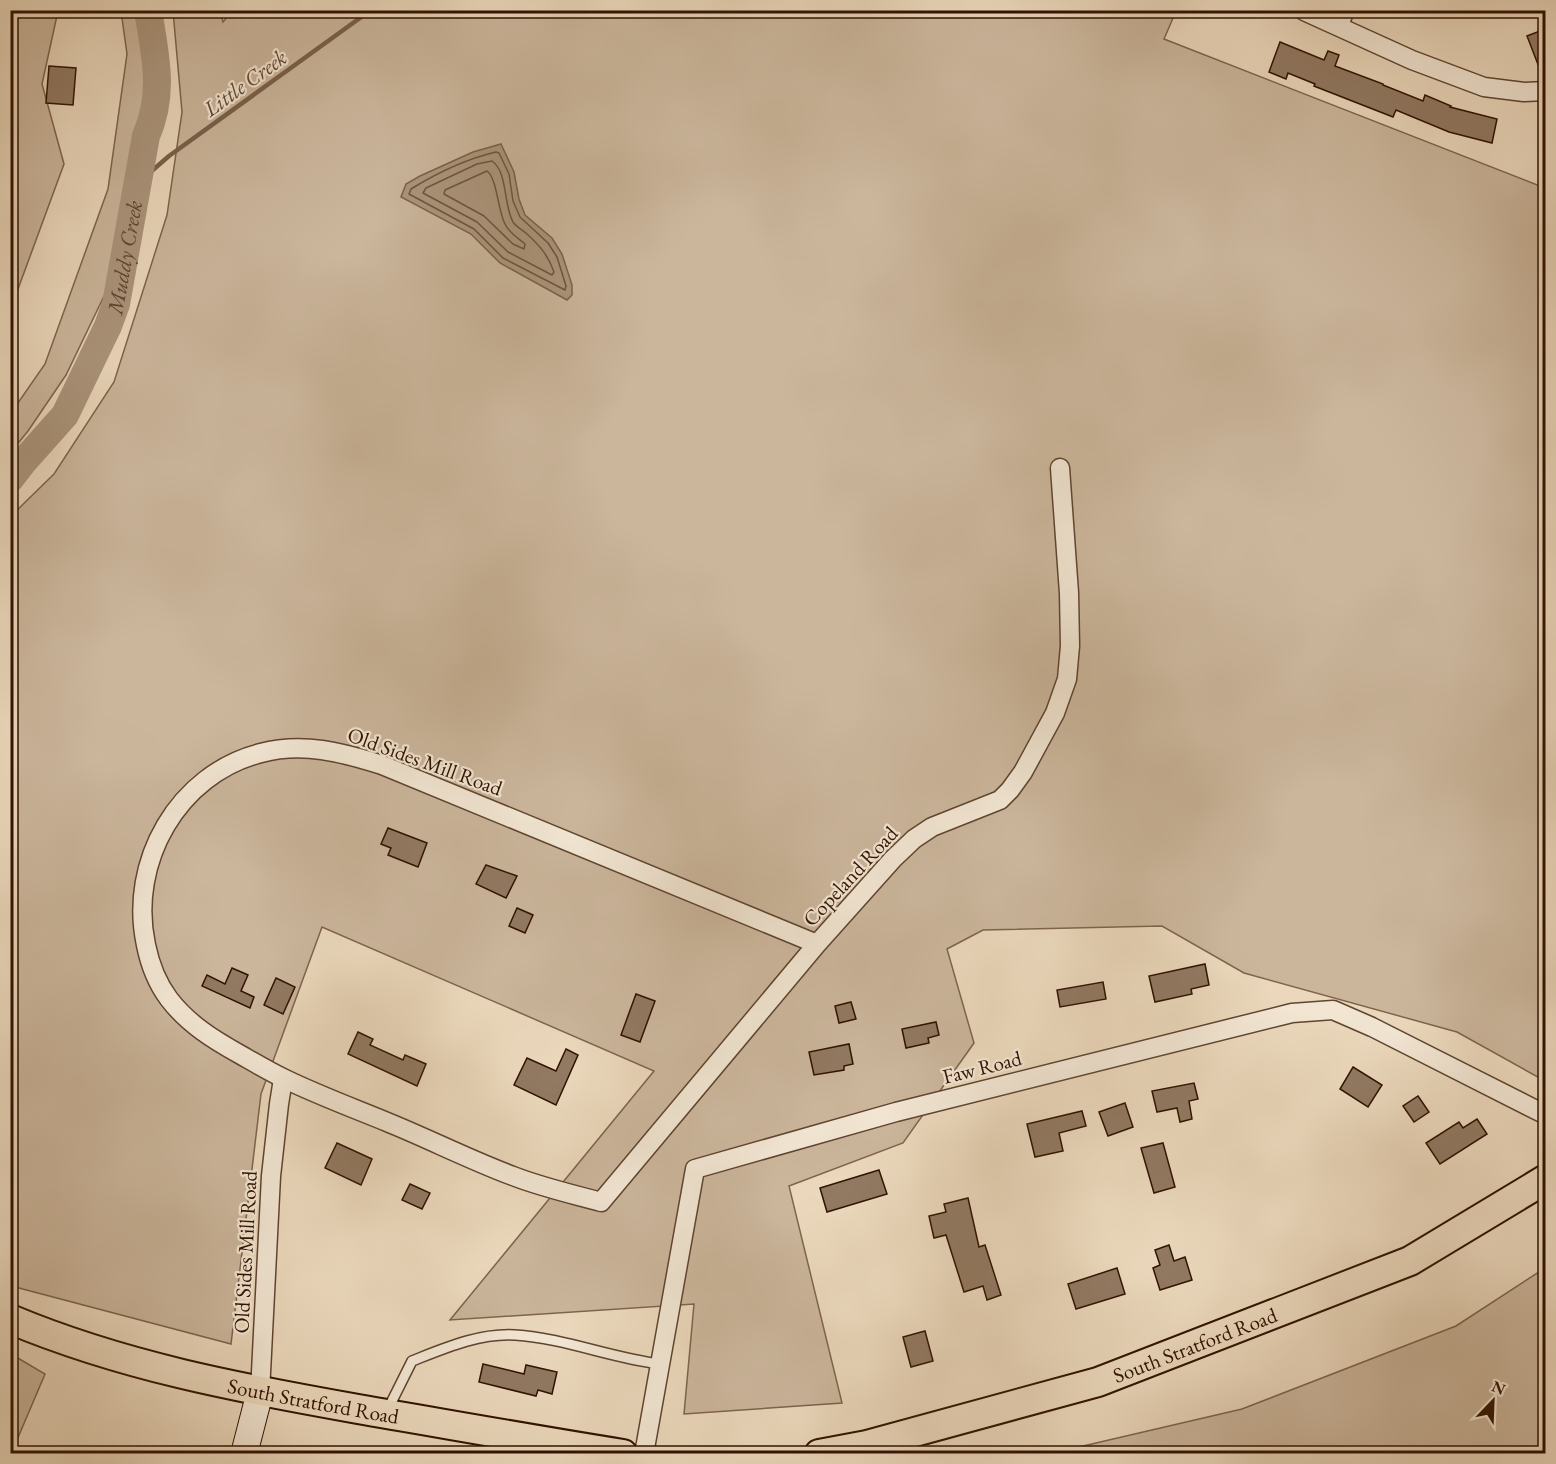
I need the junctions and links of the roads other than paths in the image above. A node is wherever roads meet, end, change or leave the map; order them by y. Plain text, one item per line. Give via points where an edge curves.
1 (1350, 10) edge
2 (1304, 11) edge
3 (1342, 28) junction
4 (1545, 91) edge
5 (1060, 468) dead end
6 (817, 944) junction
7 (283, 1079) junction
8 (1545, 1116) edge
9 (1545, 1179) edge
10 (601, 1202) joint
11 (10, 1319) edge
12 (660, 1364) junction
13 (260, 1392) junction
14 (386, 1414) junction
15 (244, 1454) edge
16 (623, 1454) edge
17 (644, 1454) edge
18 (819, 1454) edge

1 - 3 lane
2 - 3 street
3 - 4 street via 1484,87
5 - 6 street, Copeland Road via 1070,646 1067,679 1055,713 1023,772 1000,800 952,818 914,839
6 - 7 street, Old Sides Mill Road via 382,765 311,747 260,753 220,769 186,796 172,814 150,860 141,910 149,962 169,1000 207,1035
6 - 10 street, Copeland Road
7 - 10 street, Old Sides Mill Road via 514,1177
7 - 13 street, Old Sides Mill Road via 271,1176
8 - 12 street, Faw Road via 1333,1010 1292,1013 896,1112 695,1169
9 - 18 main road, South Stratford Road via 1410,1261 1098,1382 867,1445
11 - 13 main road, South Stratford Road via 102,1353
12 - 14 lane via 542,1339 488,1337 453,1344 412,1361
12 - 17 street, Faw Road
13 - 14 main road, South Stratford Road
13 - 15 main road
14 - 16 main road, South Stratford Road

